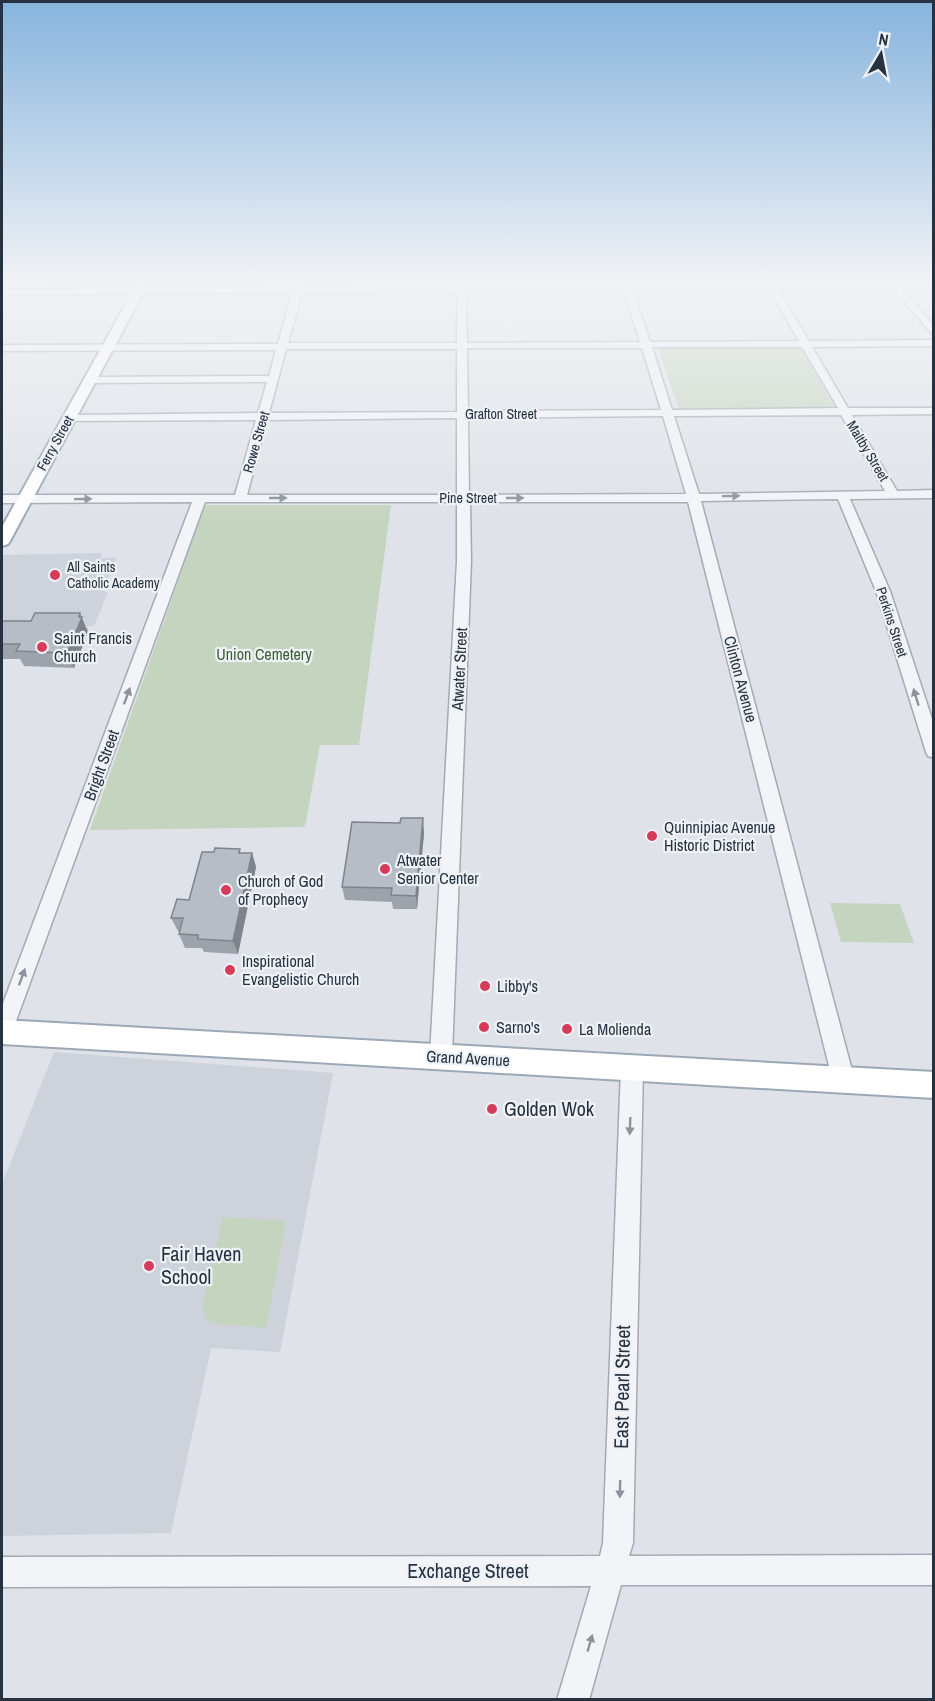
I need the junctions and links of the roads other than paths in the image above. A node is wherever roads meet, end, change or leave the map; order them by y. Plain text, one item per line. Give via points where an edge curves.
1 (100, 361) edge
2 (279, 361) edge
3 (462, 361) edge
4 (652, 361) edge
5 (815, 361) edge
6 (274, 379) junction
7 (89, 380) junction
8 (933, 411) edge
9 (844, 412) junction
10 (668, 413) junction
11 (463, 415) junction
12 (263, 416) junction
13 (69, 417) junction
14 (933, 494) edge
15 (842, 495) junction
16 (893, 495) junction
17 (693, 497) junction
18 (200, 498) junction
19 (240, 498) junction
20 (465, 498) junction
21 (24, 499) junction
22 (2, 500) edge
23 (2, 541) edge
24 (933, 752) edge
25 (2, 1032) edge
26 (441, 1056) junction
27 (632, 1068) junction
28 (843, 1078) junction
29 (933, 1085) edge
30 (611, 1570) junction
31 (933, 1570) edge
32 (2, 1572) edge
33 (573, 1700) edge

1 - 7 main road, Ferry Street
2 - 6 street, Rowe Street
3 - 11 street, Atwater Street
4 - 10 street, Clinton Avenue
5 - 9 street, Maltby Street
6 - 7 street
6 - 12 street, Rowe Street
7 - 13 main road, Ferry Street
8 - 9 street, Grafton Street
9 - 10 street, Grafton Street
9 - 16 street, Maltby Street
10 - 11 street, Grafton Street
10 - 17 street, Clinton Avenue
11 - 12 street, Grafton Street
11 - 20 street, Atwater Street
12 - 13 street, Grafton Street
12 - 19 street, Rowe Street
13 - 21 main road, Ferry Street
14 - 16 street, Pine Street
15 - 16 street, Pine Street
17 -> 15 street, Pine Street
24 -> 15 street, Perkins Street via 883,591
20 -> 17 street, Pine Street
17 - 28 street, Clinton Avenue
18 - 19 street, Pine Street
21 -> 18 street, Pine Street
25 -> 18 street, Bright Street
19 -> 20 street, Pine Street
20 - 26 street, Atwater Street
21 - 22 street, Pine Street
21 - 23 main road, Ferry Street
25 - 26 main road, Grand Avenue
26 - 27 main road, Grand Avenue
27 - 28 main road, Grand Avenue
27 -> 30 street, East Pearl Street via 618,1543
28 - 29 main road, Grand Avenue
30 - 31 street, Exchange Street
30 - 32 street, Exchange Street
33 -> 30 street, East Pearl Street

